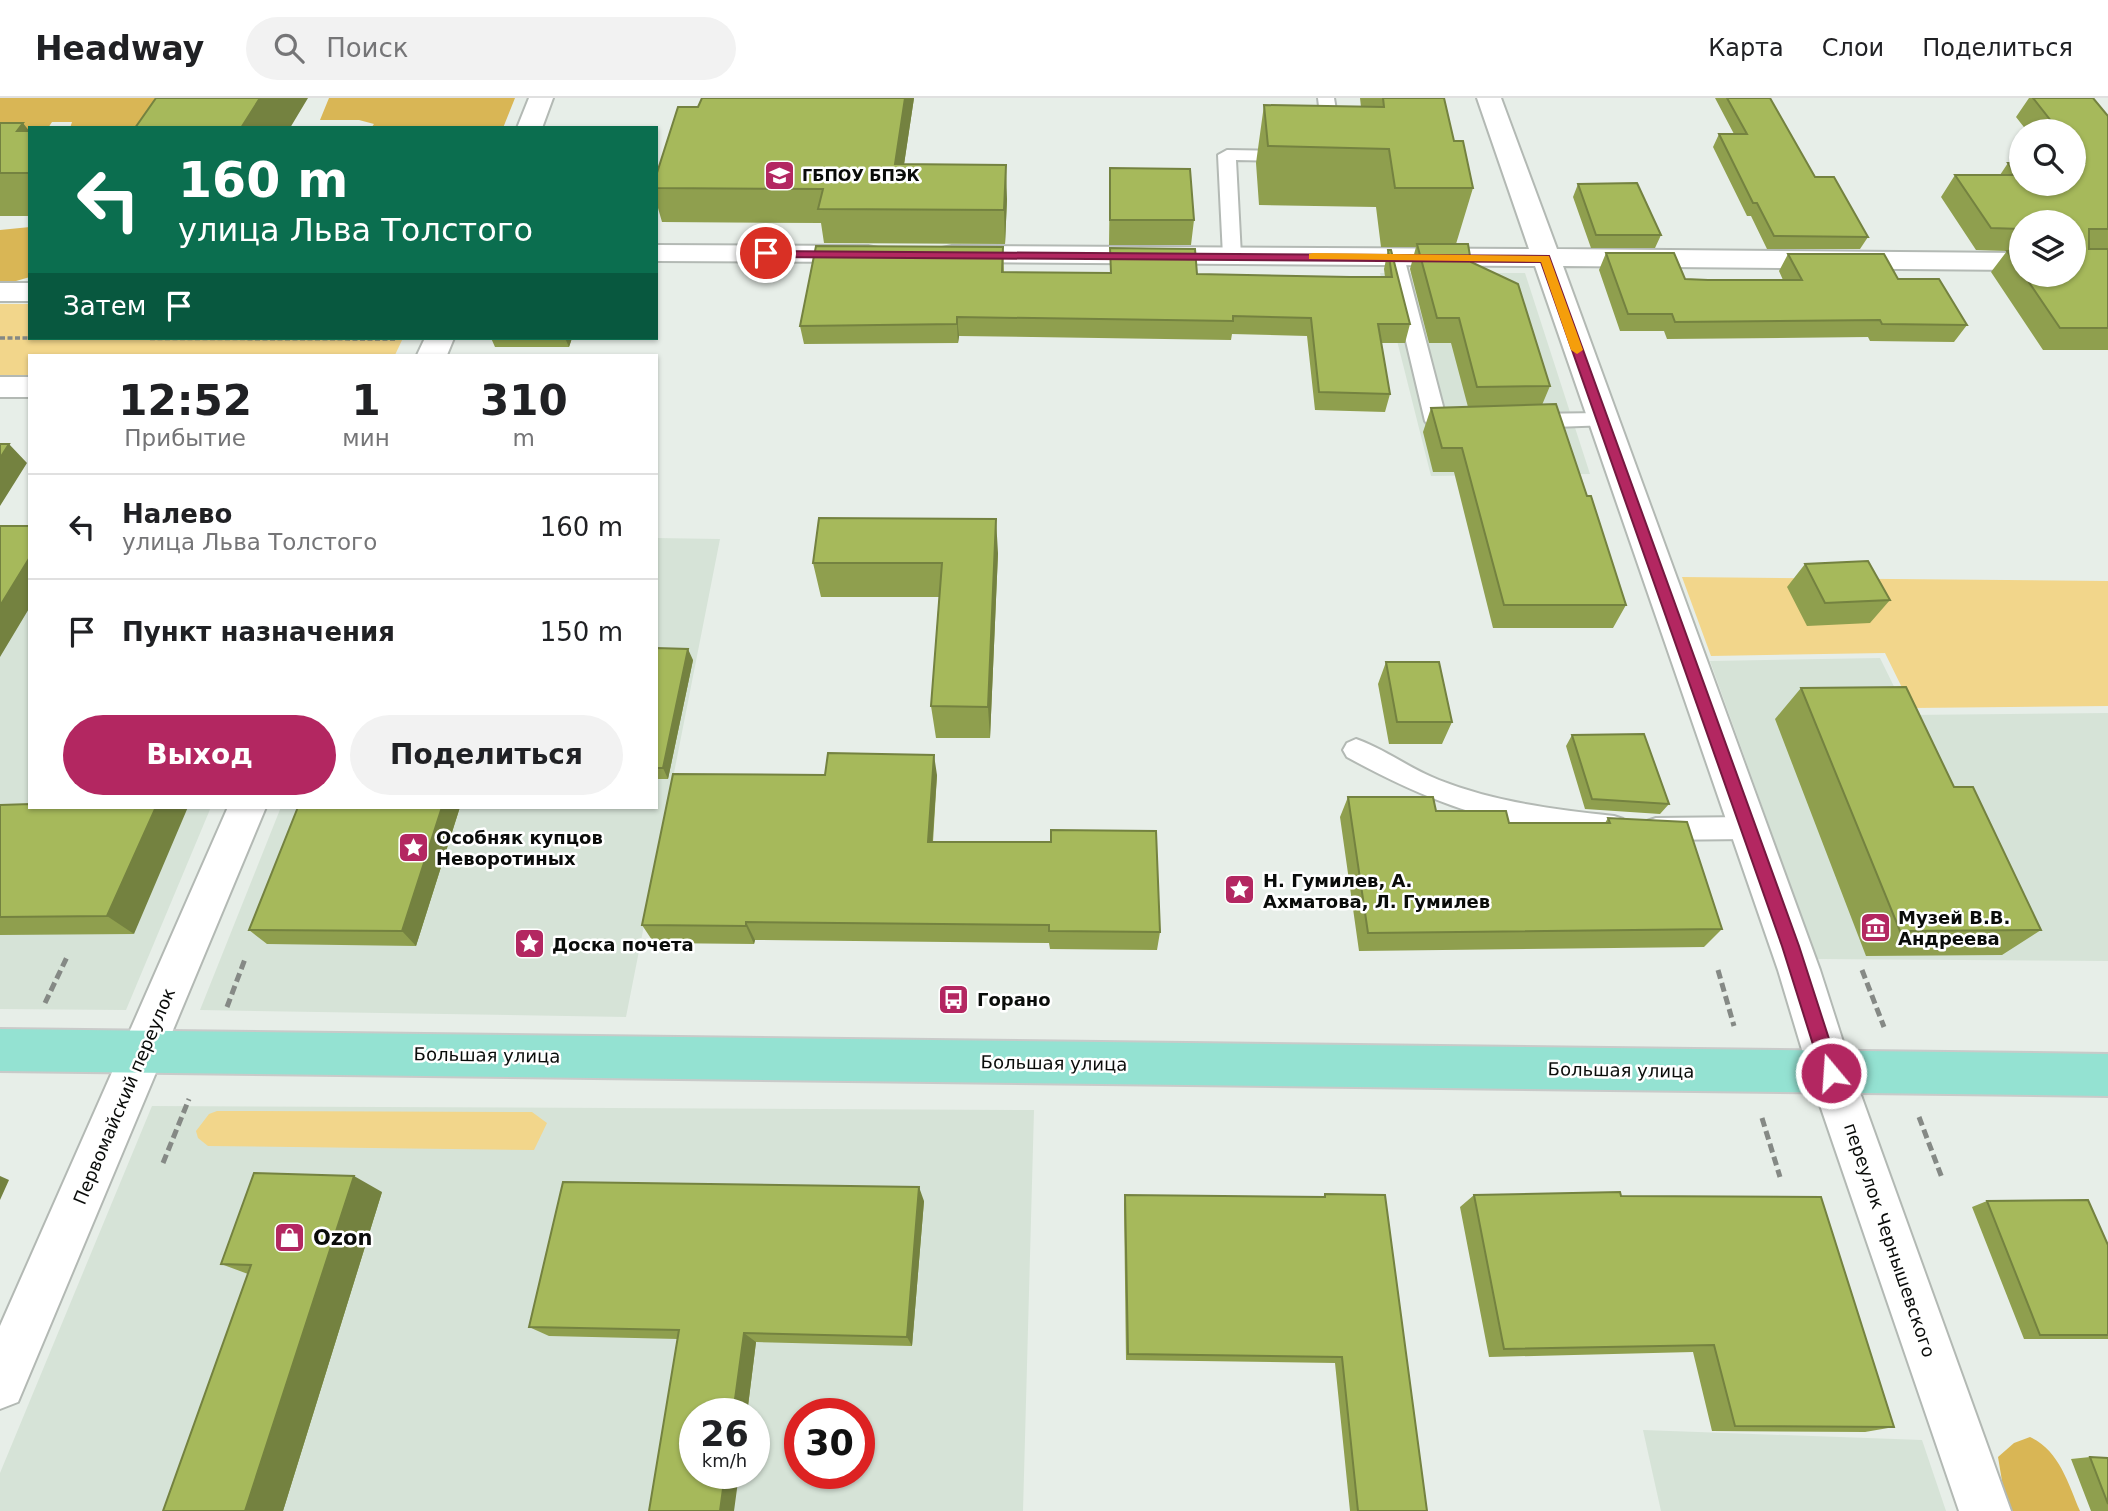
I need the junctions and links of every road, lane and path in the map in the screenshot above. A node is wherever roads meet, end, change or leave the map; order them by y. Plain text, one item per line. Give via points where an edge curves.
1 (541, 98) edge
2 (1326, 98) edge
3 (1489, 98) edge
4 (530, 126) edge
5 (658, 253) edge
6 (889, 254) edge
7 (930, 254) edge
8 (1232, 256) junction
9 (1395, 257) junction
10 (1545, 258) junction
11 (2009, 261) edge
12 (0, 292) edge
13 (28, 292) edge
14 (0, 338) edge
15 (28, 338) edge
16 (146, 340) edge
17 (437, 344) edge
18 (0, 387) edge
19 (28, 387) edge
20 (1476, 421) edge
21 (1503, 421) edge
22 (1602, 421) junction
23 (1356, 750) dead end
24 (246, 809) edge
25 (1748, 828) junction
26 (0, 1050) edge
27 (143, 1051) junction
28 (1831, 1073) junction
29 (2108, 1075) edge
30 (0, 1384) edge
31 (1985, 1511) edge

1 - 4 street
2 - 8 lane via 1334,157 1227,155
3 - 10 street, переулок Чернышевского
5 - 6 street
7 - 8 street
8 - 9 street
9 - 10 street
9 - 20 lane via 1436,421
10 - 11 street
10 - 22 street, переулок Чернышевского
12 - 13 street
14 - 15 path
16 - 17 path
18 - 19 street
21 - 22 lane
22 - 25 street, переулок Чернышевского
23 - 25 lane via 1436,790 1546,819 1628,828
24 - 27 street, Первомайский переулок
25 - 28 street, переулок Чернышевского
26 - 27 main road, Большая улица
27 - 28 main road, Большая улица
27 - 30 street, Первомайский переулок
28 - 29 main road, Большая улица
28 - 31 street, переулок Чернышевского

